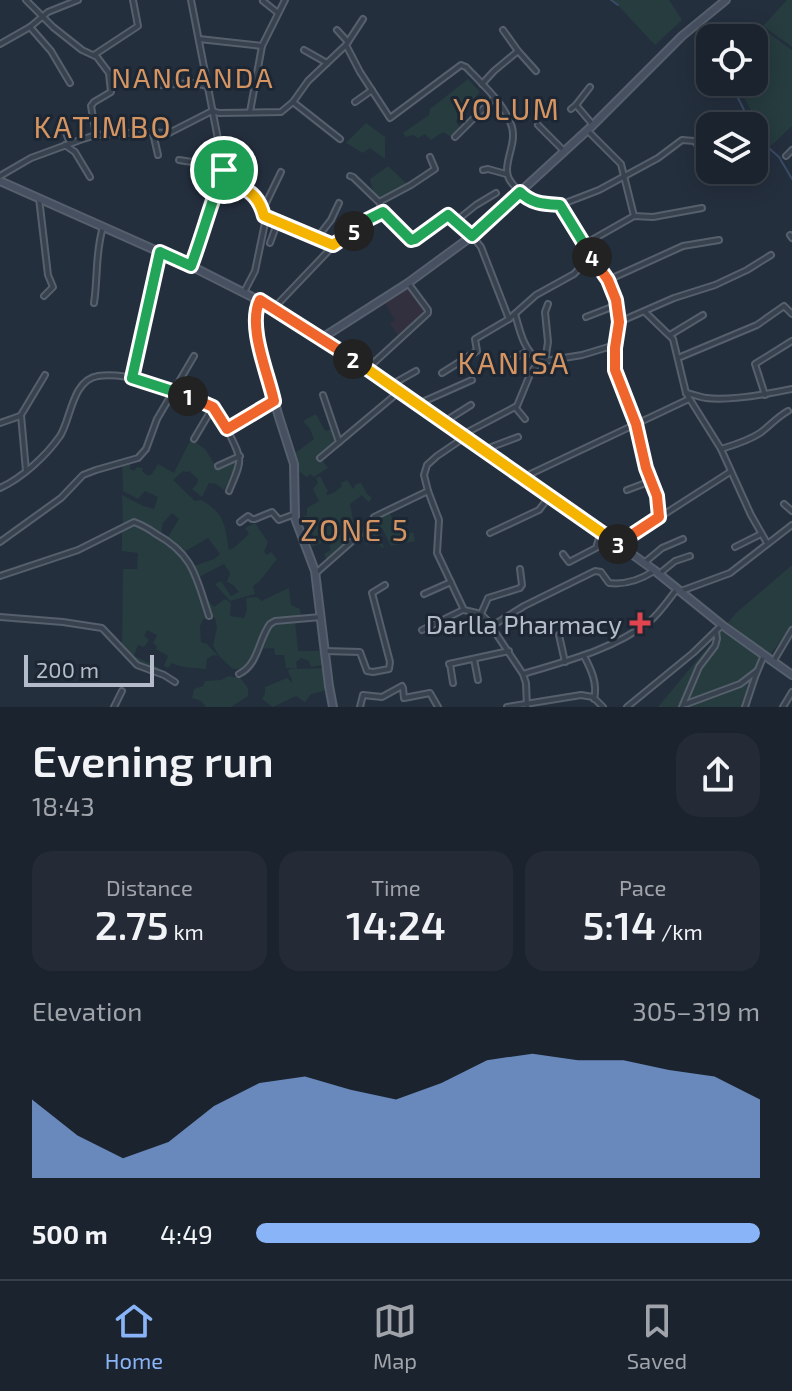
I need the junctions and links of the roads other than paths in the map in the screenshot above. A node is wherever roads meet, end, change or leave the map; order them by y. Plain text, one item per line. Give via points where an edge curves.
1 (26, 0) edge
2 (78, 0) edge
3 (133, 0) edge
4 (191, 0) edge
5 (285, 0) edge
6 (726, 0) edge
7 (263, 1) edge
8 (278, 13) junction
9 (42, 16) junction
10 (363, 19) dead end
11 (30, 27) junction
12 (337, 30) dead end
13 (503, 30) dead end
14 (199, 39) junction
15 (347, 43) junction
16 (0, 44) edge
17 (262, 46) junction
18 (304, 50) dead end
19 (518, 51) junction
20 (94, 55) junction
21 (327, 63) junction
22 (536, 71) dead end
23 (70, 83) dead end
24 (482, 84) junction
25 (161, 85) dead end
26 (208, 86) junction
27 (590, 87) dead end
28 (372, 90) junction
29 (494, 98) junction
30 (293, 102) junction
31 (355, 102) dead end
32 (576, 105) junction
33 (571, 109) dead end
34 (212, 111) junction
35 (250, 112) junction
36 (63, 125) dead end
37 (538, 125) dead end
38 (590, 128) junction
39 (153, 133) junction
40 (96, 135) junction
41 (455, 137) dead end
42 (340, 139) dead end
43 (696, 143) edge
44 (68, 144) junction
45 (792, 150) edge
46 (564, 151) junction
47 (158, 155) dead end
48 (786, 156) dead end
49 (430, 157) dead end
50 (179, 160) dead end
51 (223, 168) junction
52 (483, 170) dead end
53 (281, 172) dead end
54 (508, 175) junction
55 (350, 176) dead end
56 (90, 177) dead end
57 (623, 177) junction
58 (0, 179) edge
59 (520, 192) junction
60 (496, 193) dead end
61 (39, 198) junction
62 (339, 203) dead end
63 (380, 203) junction
64 (560, 205) junction
65 (262, 207) junction
66 (702, 208) dead end
67 (383, 212) junction
68 (264, 216) junction
69 (634, 216) junction
70 (278, 221) junction
71 (456, 221) junction
72 (103, 227) junction
73 (472, 236) junction
74 (317, 238) junction
75 (719, 240) dead end
76 (270, 243) dead end
77 (333, 245) junction
78 (583, 245) junction
79 (160, 252) junction
80 (771, 255) dead end
81 (591, 256) junction
82 (191, 266) junction
83 (608, 280) junction
84 (408, 283) junction
85 (244, 292) junction
86 (44, 296) dead end
87 (260, 300) junction
88 (94, 303) dead end
89 (548, 304) dead end
90 (617, 305) junction
91 (274, 308) junction
92 (645, 312) junction
93 (515, 314) junction
94 (792, 314) edge
95 (703, 315) dead end
96 (586, 317) dead end
97 (509, 319) junction
98 (619, 322) junction
99 (670, 335) junction
100 (322, 338) junction
101 (792, 341) edge
102 (616, 345) junction
103 (528, 351) junction
104 (194, 356) dead end
105 (678, 358) junction
106 (542, 362) junction
107 (503, 364) dead end
108 (367, 369) junction
109 (416, 371) dead end
110 (442, 373) dead end
111 (45, 375) dead end
112 (132, 378) junction
113 (472, 380) dead end
114 (391, 385) junction
115 (792, 389) edge
116 (172, 391) junction
117 (400, 391) junction
118 (686, 393) junction
119 (323, 395) dead end
120 (765, 395) junction
121 (689, 399) junction
122 (274, 401) junction
123 (418, 404) junction
124 (471, 405) dead end
125 (213, 407) junction
126 (515, 407) junction
127 (788, 411) dead end
128 (21, 415) junction
129 (525, 419) dead end
130 (444, 422) junction
131 (0, 423) edge
132 (636, 424) junction
133 (227, 429) junction
134 (464, 436) junction
135 (518, 437) dead end
136 (194, 439) dead end
137 (339, 442) junction
138 (721, 449) junction
139 (484, 451) junction
140 (240, 456) junction
141 (320, 458) dead end
142 (218, 466) dead end
143 (26, 471) junction
144 (731, 472) junction
145 (522, 478) junction
146 (651, 481) junction
147 (0, 488) edge
148 (627, 490) dead end
149 (229, 491) dead end
150 (428, 491) junction
151 (549, 497) junction
152 (784, 504) dead end
153 (792, 511) edge
154 (295, 514) junction
155 (374, 517) dead end
156 (659, 517) junction
157 (240, 522) dead end
158 (792, 525) edge
159 (601, 532) junction
160 (490, 533) dead end
161 (761, 534) junction
162 (359, 535) dead end
163 (683, 539) dead end
164 (0, 542) edge
165 (767, 543) junction
166 (618, 544) junction
167 (735, 547) dead end
168 (563, 554) dead end
169 (690, 556) dead end
170 (644, 563) junction
171 (520, 569) dead end
172 (657, 572) junction
173 (315, 573) junction
174 (0, 576) edge
175 (451, 582) junction
176 (385, 585) dead end
177 (679, 590) junction
178 (424, 594) dead end
179 (464, 610) junction
180 (481, 614) junction
181 (209, 616) dead end
182 (0, 617) edge
183 (321, 617) junction
184 (722, 625) junction
185 (492, 626) junction
186 (422, 630) dead end
187 (792, 630) edge
188 (716, 631) junction
189 (559, 635) dead end
190 (325, 651) junction
191 (509, 651) junction
192 (584, 655) junction
193 (764, 655) junction
194 (474, 659) junction
195 (565, 662) junction
196 (773, 662) junction
197 (757, 671) junction
198 (239, 674) dead end
199 (523, 674) junction
200 (792, 675) edge
201 (478, 680) dead end
202 (175, 682) dead end
203 (453, 683) dead end
204 (122, 691) dead end
205 (792, 692) edge
206 (594, 699) junction
207 (527, 706) edge
208 (683, 706) edge
209 (114, 707) edge
210 (333, 707) edge
211 (360, 707) edge
212 (438, 707) edge
213 (507, 707) edge
214 (603, 707) edge
215 (627, 707) edge
216 (745, 707) edge
217 (783, 707) edge

1 - 9 street
2 - 9 street
3 - 20 street via 138,26
4 - 14 street
5 - 8 street
6 - 38 street
7 - 8 street
8 - 17 street
9 - 11 street
9 - 20 street
10 - 15 street
11 - 16 street
11 - 23 street
12 - 15 street
13 - 19 street
14 - 17 street
14 - 26 street
15 - 21 street
15 - 28 street
17 - 35 street
18 - 21 street
19 - 22 street
19 - 24 street
20 - 40 street via 109,73 112,89 91,106
21 - 30 street
24 - 28 street via 461,65 390,118
24 - 29 street
25 - 26 street
26 - 34 street
27 - 32 street
28 - 31 street
29 - 41 street
29 - 54 street via 514,135
30 - 35 street via 281,112
30 - 42 street
32 - 33 street
32 - 38 street
34 - 35 street
34 - 39 street via 177,131
34 - 51 street
36 - 44 street
37 - 46 street
38 - 46 street
38 - 57 street via 621,164
39 - 40 street
39 - 47 street
40 - 44 street
43 - 57 street via 682,140
44 - 56 street
44 - 58 street via 31,158
45 - 48 street
46 - 59 street
49 - 63 street via 435,169
50 - 51 street
51 - 65 street
51 - 82 street
52 - 54 street
53 - 65 street
54 - 59 street
55 - 63 street
57 - 64 street
57 - 69 street
58 - 61 street
59 - 64 street via 537,203
59 - 73 street
60 - 71 street
61 - 72 street
61 - 86 street via 53,286
62 - 74 street
63 - 67 street
64 - 78 street
65 - 68 street
66 - 69 street
67 - 71 street via 411,240 445,215
67 - 77 street
68 - 70 street
68 - 85 street via 255,271
69 - 78 street
70 - 74 street
70 - 76 street
71 - 73 street
72 - 79 street
72 - 88 street
73 - 84 street
73 - 97 street
74 - 77 street
75 - 83 street via 690,244
77 - 91 street
78 - 81 street
79 - 82 street
79 - 112 street
80 - 92 street via 715,285
81 - 83 street
81 - 93 street
82 - 85 street
83 - 90 street
84 - 100 street
84 - 108 street via 428,314
85 - 87 street
87 - 91 street
87 - 122 street via 256,331
89 - 106 street
90 - 96 street
90 - 98 street
91 - 100 street
92 - 98 street
92 - 99 street
93 - 97 street
93 - 103 street
94 - 105 street via 784,306 757,325
95 - 99 street
97 - 110 street via 474,339 477,351
98 - 102 street
99 - 105 street
100 - 108 street
101 - 120 street via 754,366
102 - 106 street
102 - 132 street via 615,370
103 - 106 street
103 - 107 street
104 - 116 street
105 - 118 street
106 - 126 street via 531,372
108 - 114 street
109 - 114 street
111 - 128 street
112 - 116 street
112 - 143 street via 97,376 85,382 62,432
113 - 123 street
114 - 117 street
115 - 120 street
116 - 125 street
116 - 164 street via 143,454 83,475 61,498
117 - 123 street
117 - 137 street
118 - 120 street via 709,398
118 - 121 street
119 - 137 street
121 - 132 street
121 - 138 street
122 - 133 street
122 - 154 street via 294,464
123 - 130 street
124 - 130 street
125 - 133 street
125 - 136 street
126 - 129 street
126 - 134 street
127 - 138 street via 750,439
128 - 131 street
128 - 143 street
130 - 134 street
132 - 145 street
132 - 146 street
133 - 140 street
134 - 139 street
134 - 150 street via 427,465
135 - 139 street
137 - 141 street
138 - 144 street
139 - 145 street
140 - 142 street
140 - 149 street
143 - 147 street
144 - 156 street
144 - 161 street
145 - 151 street
146 - 148 street
146 - 156 street
150 - 155 street
150 - 175 street via 439,520 437,553
151 - 159 street
151 - 160 street via 539,510
152 - 153 street
154 - 157 street via 279,520 272,512
154 - 173 street
156 - 166 street
158 - 165 street
159 - 166 street
159 - 168 street via 596,548 569,562
161 - 165 street
161 - 167 street
162 - 173 street
163 - 170 street
165 - 177 street via 730,573
166 - 170 street
169 - 172 street
170 - 172 street
171 - 180 street via 520,588 488,598
172 - 177 street
172 - 185 street via 614,584 595,571
173 - 183 street
174 - 181 street via 78,550 134,522 173,543 188,559
175 - 178 street
175 - 179 street
176 - 190 street via 372,593 389,669 367,671 361,652
177 - 184 street
177 - 192 street via 649,621
179 - 180 street
179 - 186 street
180 - 185 street
182 - 202 street via 102,628 137,665
183 - 190 street
183 - 198 street via 270,624 254,659
184 - 188 street
184 - 193 street
185 - 191 street
187 - 196 street
188 - 208 street via 715,646 699,667
188 - 215 street
189 - 195 street
190 - 210 street
191 - 194 street
191 - 199 street
192 - 195 street
192 - 206 street via 594,680
193 - 196 street
193 - 197 street
194 - 201 street
194 - 203 street via 449,664
195 - 199 street
196 - 200 street
197 - 208 street via 740,684
197 - 216 street
199 - 207 street
204 - 209 street
205 - 217 street
206 - 207 street via 581,695
206 - 214 street
207 - 213 street
211 - 212 street via 363,695 382,697 402,686 404,698 430,693

